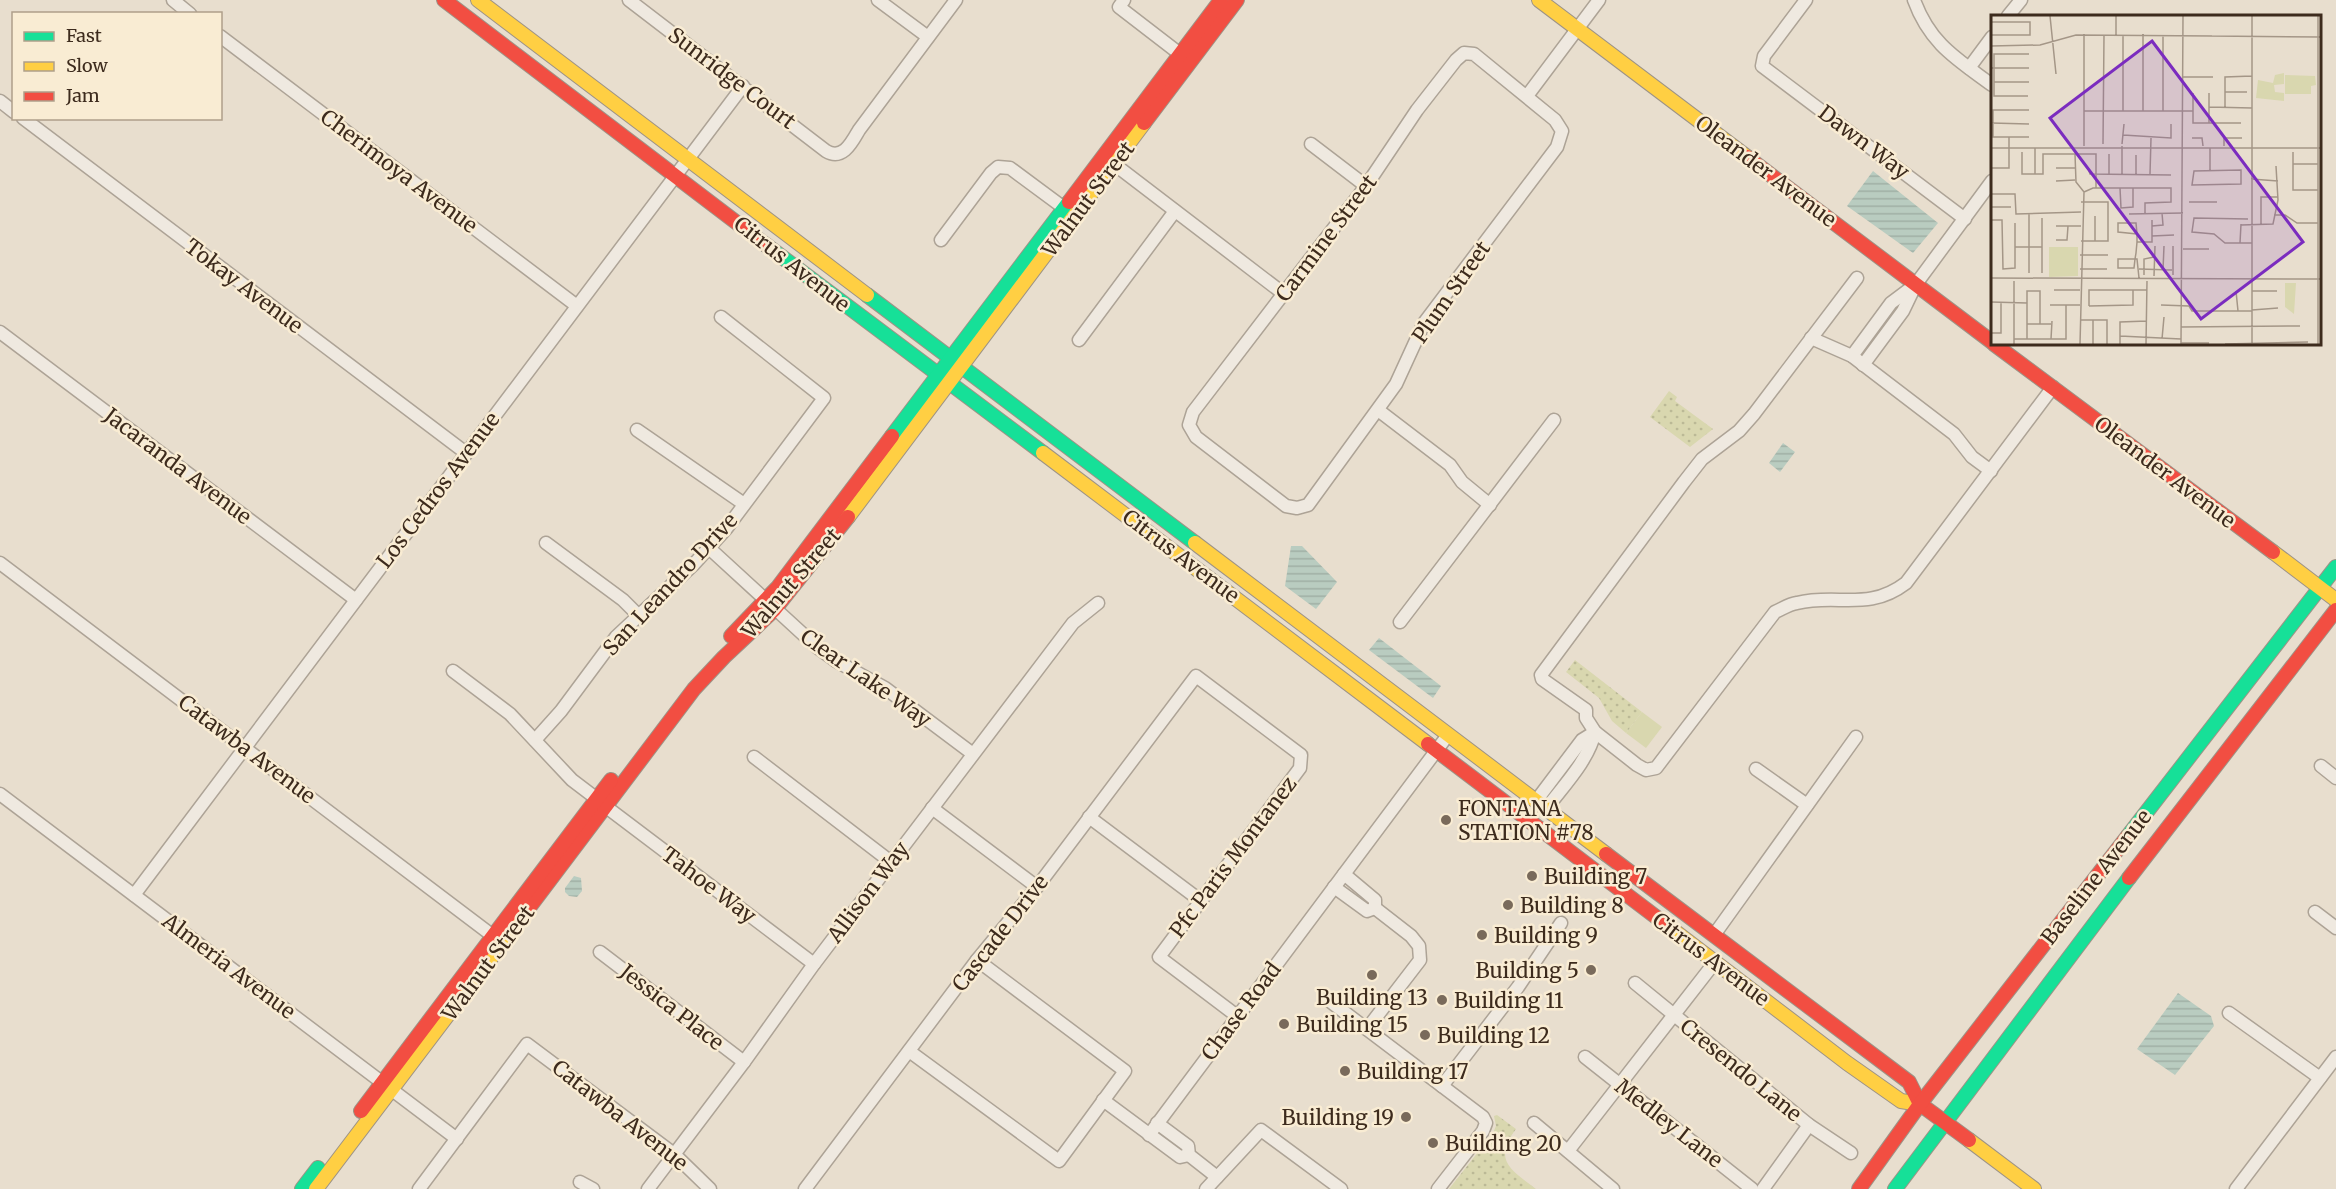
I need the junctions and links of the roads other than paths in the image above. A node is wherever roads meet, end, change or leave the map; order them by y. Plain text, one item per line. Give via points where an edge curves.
1 (173, 0) edge
2 (444, 0) edge
3 (478, 0) edge
4 (629, 0) edge
5 (878, 0) edge
6 (956, 0) edge
7 (1221, 0) edge
8 (1237, 0) edge
9 (1539, 0) edge
10 (1599, 0) edge
11 (1806, 0) edge
12 (1914, 0) edge
13 (2021, 0) edge
14 (1121, 3) edge
15 (188, 12) edge
16 (2009, 15) edge
17 (1577, 29) junction
18 (928, 37) junction
19 (222, 38) edge
20 (1991, 38) edge
21 (1180, 54) junction
22 (1969, 68) junction
23 (1991, 84) edge
24 (743, 86) junction
25 (1527, 96) junction
26 (26, 120) edge
27 (1311, 144) dead end
28 (687, 160) junction
29 (1114, 164) junction
30 (676, 175) junction
31 (1991, 182) edge
32 (1366, 186) junction
33 (1064, 208) junction
34 (1175, 211) junction
35 (1965, 219) junction
36 (942, 240) dead end
37 (1857, 278) dead end
38 (1916, 284) junction
39 (1284, 294) junction
40 (577, 306) junction
41 (720, 317) dead end
42 (1879, 319) junction
43 (1891, 327) junction
44 (0, 332) edge
45 (1811, 338) junction
46 (1079, 340) dead end
47 (1991, 341) edge
48 (1997, 345) edge
49 (1852, 356) junction
50 (956, 362) junction
51 (1863, 364) junction
52 (943, 380) junction
53 (2053, 387) junction
54 (1378, 410) junction
55 (1554, 420) dead end
56 (638, 430) dead end
57 (466, 453) junction
58 (1991, 471) junction
59 (744, 504) junction
60 (1490, 505) junction
61 (1297, 508) joint
62 (546, 543) dead end
63 (709, 548) junction
64 (0, 563) edge
65 (2336, 567) edge
66 (2320, 588) junction
67 (356, 600) junction
68 (2336, 600) edge
69 (1098, 603) dead end
70 (770, 606) junction
71 (2336, 610) edge
72 (639, 616) junction
73 (1400, 622) dead end
74 (453, 671) dead end
75 (1595, 732) junction
76 (1448, 735) junction
77 (1856, 737) dead end
78 (535, 740) junction
79 (244, 748) junction
80 (1436, 751) junction
81 (973, 754) junction
82 (1301, 755) joint
83 (754, 757) dead end
84 (2321, 766) dead end
85 (1756, 769) dead end
86 (2336, 778) edge
87 (0, 794) edge
88 (601, 802) junction
89 (1541, 805) junction
90 (1807, 805) junction
91 (932, 808) junction
92 (1089, 817) junction
93 (891, 862) junction
94 (1344, 874) junction
95 (1036, 887) junction
96 (1334, 887) junction
97 (134, 895) junction
98 (1201, 901) junction
99 (1378, 910) junction
100 (2315, 912) dead end
101 (1561, 922) dead end
102 (2336, 928) edge
103 (1714, 935) junction
104 (493, 936) junction
105 (600, 952) dead end
106 (978, 960) junction
107 (1715, 962) junction
108 (814, 964) junction
109 (1635, 983) dead end
110 (1327, 999) dead end
111 (2229, 1013) dead end
112 (1674, 1014) junction
113 (1237, 1017) junction
114 (1367, 1029) junction
115 (909, 1051) junction
116 (1585, 1057) dead end
117 (2336, 1057) edge
118 (744, 1062) junction
119 (2320, 1078) junction
120 (1619, 1084) junction
121 (387, 1086) junction
122 (1442, 1086) junction
123 (1103, 1100) junction
124 (1920, 1104) junction
125 (1157, 1123) junction
126 (1534, 1123) dead end
127 (1946, 1124) junction
128 (1809, 1125) junction
129 (1149, 1135) junction
130 (457, 1139) junction
131 (1568, 1151) junction
132 (1851, 1153) dead end
133 (674, 1154) junction
134 (1189, 1155) junction
135 (1217, 1177) junction
136 (580, 1182) dead end
137 (302, 1189) edge
138 (316, 1189) edge
139 (419, 1189) edge
140 (593, 1189) edge
141 (648, 1189) edge
142 (710, 1189) edge
143 (805, 1189) edge
144 (1206, 1189) edge
145 (1341, 1189) edge
146 (1438, 1189) edge
147 (1613, 1189) edge
148 (1752, 1189) edge
149 (1763, 1189) edge
150 (1859, 1189) edge
151 (1895, 1189) edge
152 (2034, 1189) edge
153 (2236, 1189) edge

1 - 15 street
2 - 30 main road, Citrus Avenue
3 - 28 main road, Citrus Avenue
4 - 24 street, Sunridge Court
5 - 18 street
6 - 18 street
7 - 21 main road, Walnut Street
8 - 29 main road, Walnut Street
9 - 17 main road, Oleander Avenue
10 - 17 street
11 - 35 street, Dawn Way via 1764,56 1762,66
12 - 22 street via 1941,47
13 - 16 street
14 - 21 street
17 - 25 street
17 - 38 main road, Oleander Avenue
18 - 24 street, Sunridge Court via 840,154 826,152
19 - 40 street, Cherimoya Avenue
20 - 22 street
21 - 33 main road, Walnut Street
22 - 23 street
24 - 28 street, Los Cedros Avenue
25 - 32 street, Carmine Street via 1474,54 1464,53 1406,124
25 - 54 street, Plum Street via 1562,131 1557,147 1424,323 1396,384
26 - 57 street, Tokay Avenue
27 - 32 street
28 - 30 street, Los Cedros Avenue
28 - 50 main road, Citrus Avenue
29 - 34 street
29 - 50 main road, Walnut Street
30 - 40 street, Los Cedros Avenue
30 - 52 main road, Citrus Avenue
31 - 35 street
32 - 39 street, Carmine Street
33 - 36 street via 1010,168 998,167
33 - 50 main road, Walnut Street
34 - 39 street
34 - 46 street
35 - 38 street
37 - 45 street
38 - 42 street via 1891,303
38 - 43 street
38 - 47 main road, Oleander Avenue
39 - 61 street, Carmine Street via 1193,412 1190,425 1205,444 1286,506
40 - 57 street, Los Cedros Avenue
41 - 59 street, San Leandro Drive via 824,398
42 - 43 street
42 - 49 street
43 - 51 street
44 - 67 street, Jacaranda Avenue
45 - 49 street
45 - 75 street via 1747,423 1702,459 1541,675 1586,710 1586,718
48 - 53 main road, Oleander Avenue
49 - 51 street
50 - 52 main road, Walnut Street
50 - 76 main road, Citrus Avenue
51 - 58 street via 1954,434 1972,457
52 - 70 main road, Walnut Street
52 - 80 main road, Citrus Avenue
53 - 58 street
53 - 66 main road, Oleander Avenue
54 - 60 street via 1450,465 1462,482
54 - 61 street, Plum Street via 1308,505
55 - 60 street
56 - 59 street
57 - 67 street, Los Cedros Avenue
58 - 75 street via 1906,583 1894,592 1866,600 1796,603 1775,612 1656,768 1646,770 1637,765
59 - 63 street, San Leandro Drive
60 - 73 street
62 - 72 street
63 - 70 street, Clear Lake Way
63 - 72 street, San Leandro Drive
64 - 79 street, Catawba Avenue
65 - 66 main road, Baseline Avenue
66 - 68 main road, Oleander Avenue
66 - 124 main road, Baseline Avenue
67 - 79 street, Los Cedros Avenue
69 - 81 street, Allison Way via 1073,623
70 - 81 street, Clear Lake Way via 827,655 885,688
70 - 88 main road, Walnut Street via 694,689
71 - 127 main road, Baseline Avenue via 2105,909
72 - 78 street, San Leandro Drive via 616,637
74 - 78 street, Tahoe Way via 510,714
75 - 89 street via 1588,752
76 - 80 street, Chase Road
76 - 89 main road, Citrus Avenue
77 - 90 street
78 - 88 street, Tahoe Way via 572,780
79 - 97 street, Los Cedros Avenue
79 - 104 street, Catawba Avenue
80 - 94 street, Chase Road
80 - 107 main road, Citrus Avenue
81 - 91 street, Allison Way
82 - 92 street, Cascade Drive via 1196,676
82 - 98 street, Pfc Paris Montanez via 1300,768
83 - 93 street
84 - 86 street
85 - 90 street
87 - 97 street, Almeria Avenue
88 - 104 main road, Walnut Street
88 - 108 street, Tahoe Way
88 - 121 main road, Walnut Street
89 - 103 main road, Citrus Avenue
90 - 103 street
91 - 93 street, Allison Way
91 - 95 street
92 - 95 street, Cascade Drive
92 - 98 street
93 - 108 street, Allison Way
94 - 96 street, Chase Road
94 - 99 street via 1375,900
95 - 106 street, Cascade Drive
96 - 99 street via 1367,911
96 - 113 street, Chase Road
97 - 121 street, Almeria Avenue
98 - 113 street, Pfc Paris Montanez via 1159,957
99 - 114 street via 1411,936 1419,946 1420,960
100 - 102 street
101 - 122 street via 1518,987
103 - 124 main road, Citrus Avenue via 1909,1082
104 - 121 main road, Walnut Street
105 - 118 street, Jessica Place
106 - 115 street, Cascade Drive
106 - 123 street via 1125,1071
107 - 112 street
107 - 124 main road, Citrus Avenue via 1899,1099
108 - 118 street, Allison Way
109 - 112 street, Cresendo Lane
110 - 114 street
111 - 119 street
112 - 120 street
112 - 128 street, Cresendo Lane
113 - 125 street, Chase Road
114 - 122 street
115 - 123 street via 1059,1161
115 - 143 street, Cascade Drive
116 - 120 street, Medley Lane
117 - 119 street
118 - 133 street, Allison Way
119 - 153 street
120 - 131 street
120 - 148 street, Medley Lane
121 - 130 street, Almeria Avenue
121 - 137 main road, Walnut Street
121 - 138 main road, Walnut Street
122 - 146 street via 1486,1123
123 - 129 street
124 - 127 main road, Citrus Avenue
124 - 150 main road, Baseline Avenue
125 - 129 street, Chase Road
125 - 134 street via 1188,1146
126 - 131 street
127 - 151 main road, Baseline Avenue
127 - 152 main road, Citrus Avenue
128 - 132 street, Cresendo Lane
128 - 149 street
129 - 134 street via 1180,1157
130 - 133 street, Catawba Avenue via 527,1044
130 - 139 street
131 - 147 street
133 - 141 street, Allison Way
133 - 142 street, Catawba Avenue
134 - 135 street
135 - 144 street
135 - 145 street via 1261,1130
136 - 140 street

